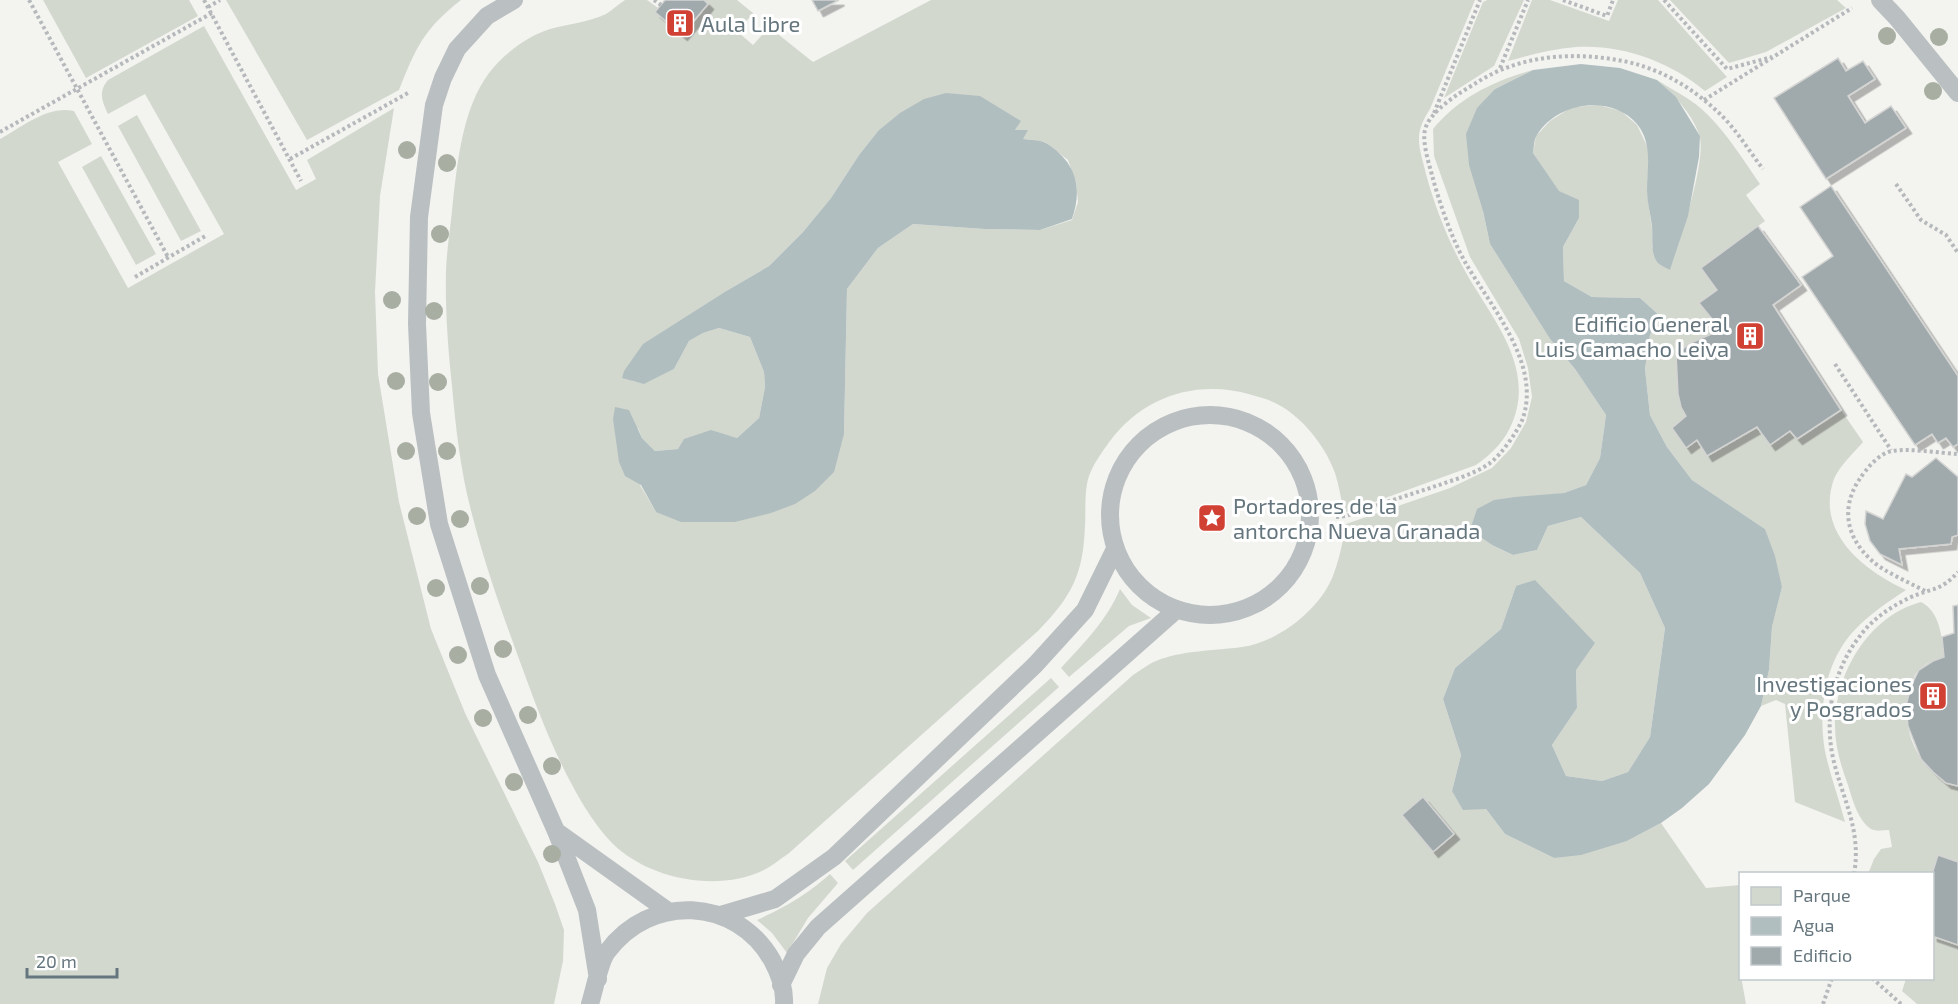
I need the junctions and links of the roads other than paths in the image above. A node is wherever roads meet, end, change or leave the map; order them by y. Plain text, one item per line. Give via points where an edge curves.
1 (514, 0) edge
2 (1880, 0) edge
3 (1958, 93) edge
4 (1114, 551) junction
5 (1175, 611) junction
6 (556, 831) junction
7 (668, 911) junction
8 (721, 915) junction
9 (598, 980) junction
10 (781, 985) junction
11 (590, 1004) edge
12 (784, 1004) edge

1 - 6 lane via 487,16 457,49 434,105 419,217 420,413 439,524 487,675
2 - 3 lane
4 - 5 lane via 1145,594
4 - 5 lane via 1111,496 1125,462 1151,434 1185,417 1222,415 1259,426 1288,450 1306,482 1312,520 1303,556 1281,588 1249,609 1213,617
4 - 8 lane via 1085,610 1035,665 834,857 775,899
5 - 10 lane via 818,927 796,954
6 - 7 lane
6 - 9 lane via 587,910
7 - 8 lane via 695,909
7 - 9 lane via 633,926 606,953
8 - 10 lane via 745,928 765,947 778,970
9 - 11 lane
10 - 12 lane

